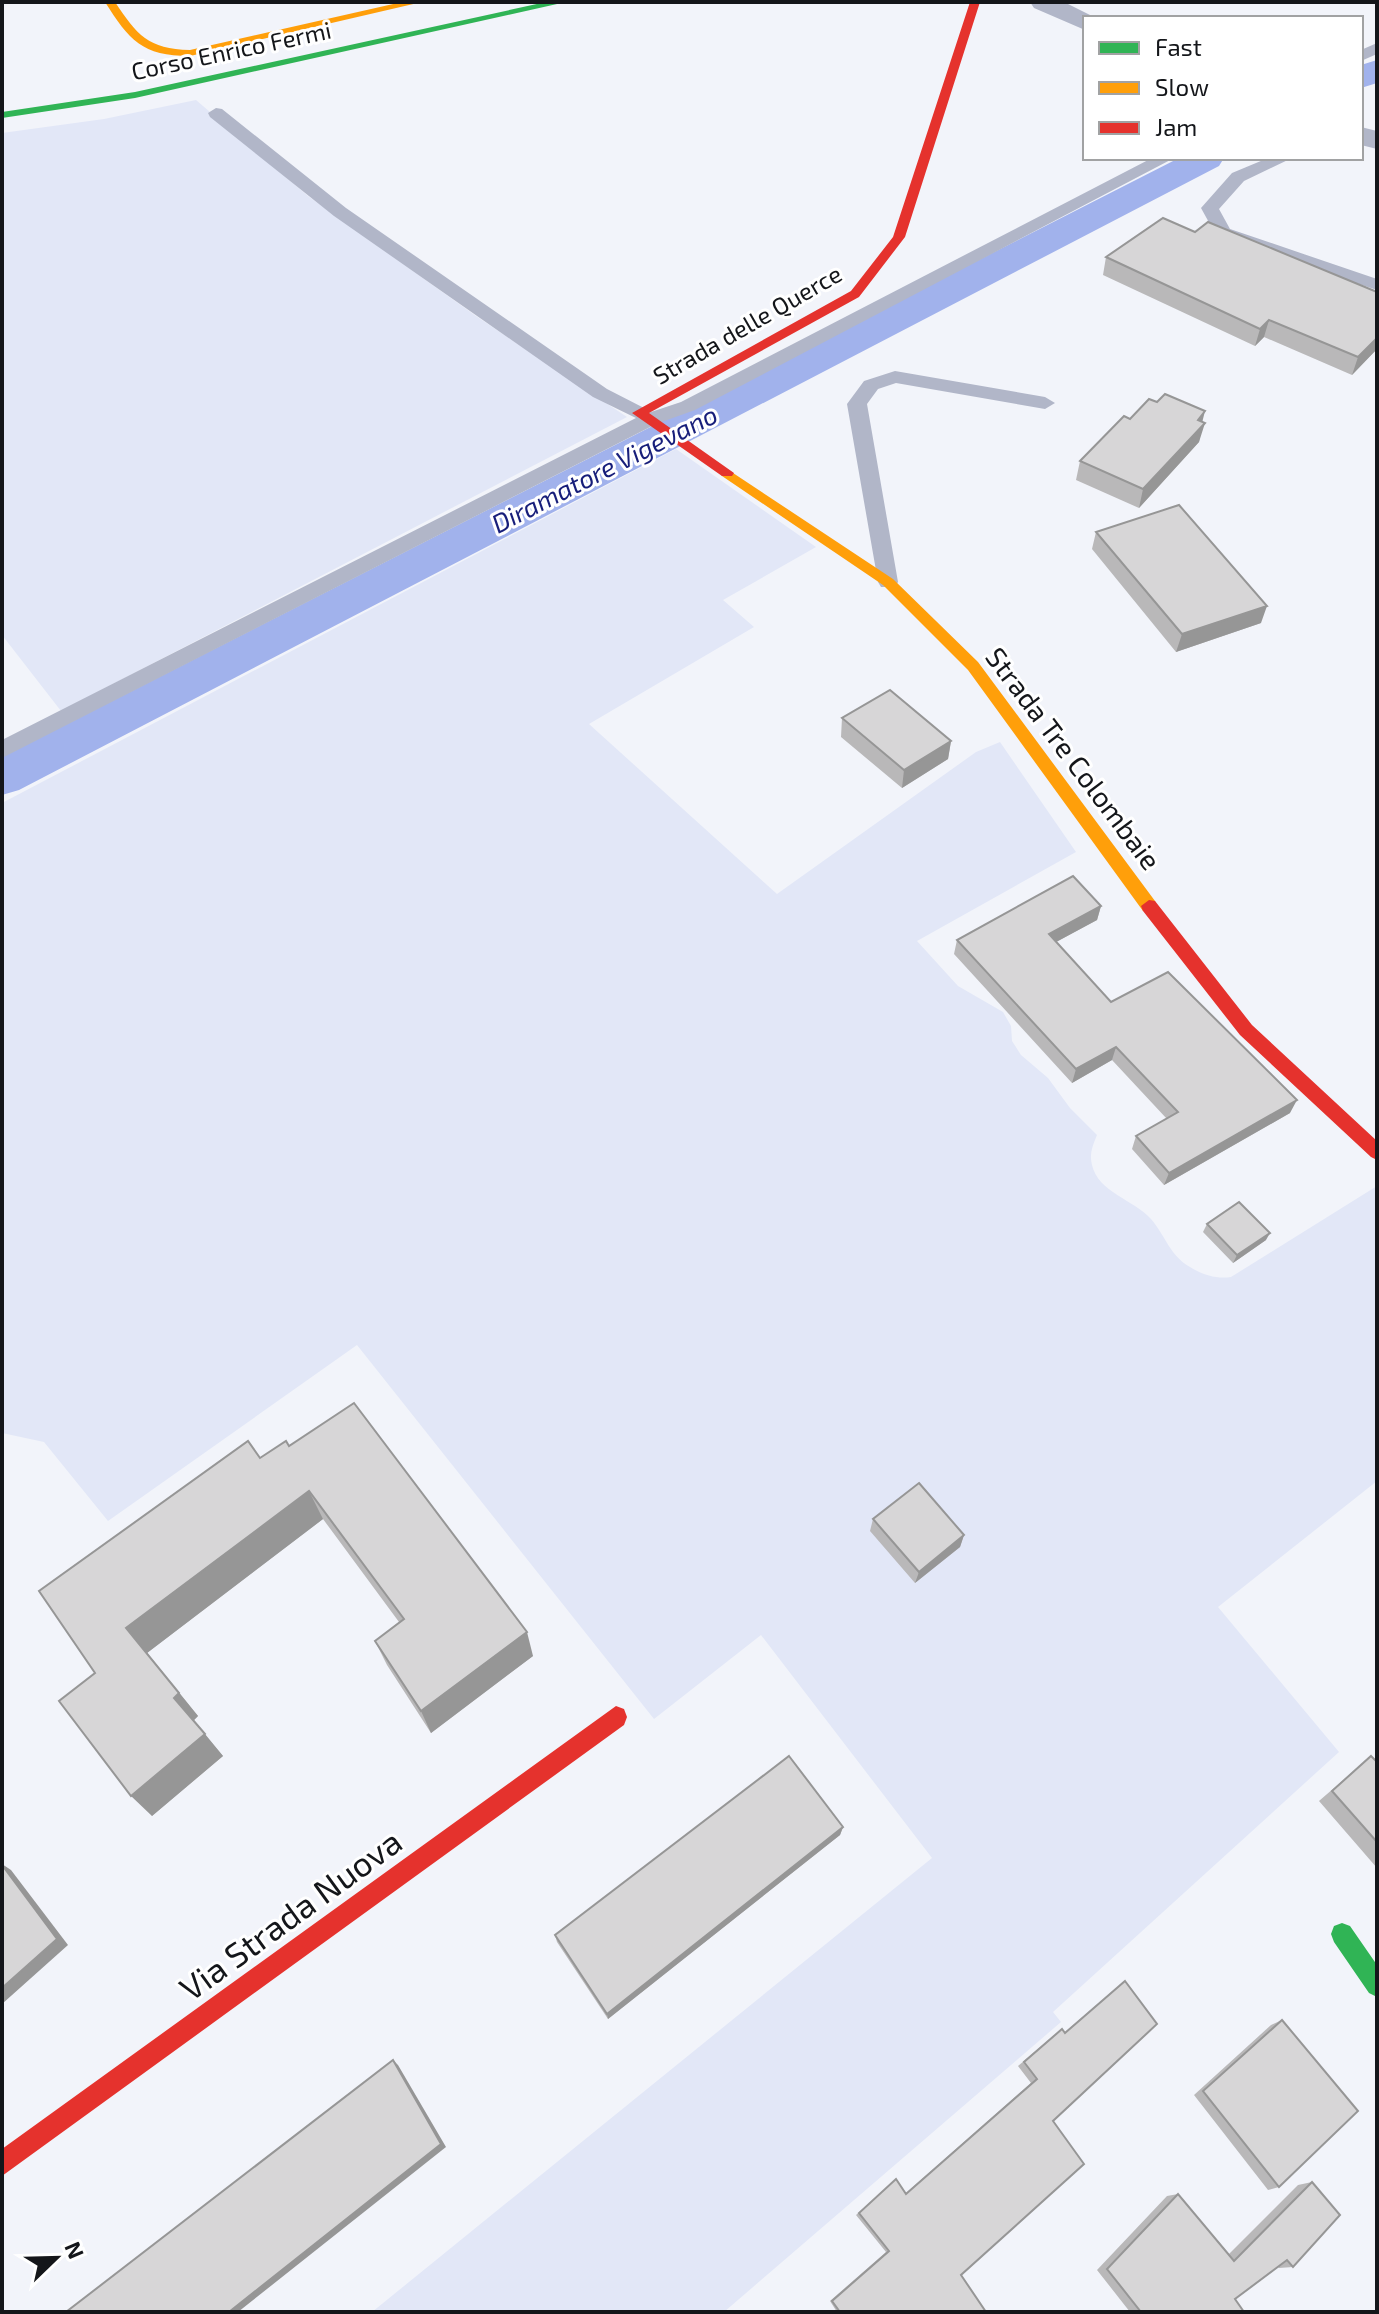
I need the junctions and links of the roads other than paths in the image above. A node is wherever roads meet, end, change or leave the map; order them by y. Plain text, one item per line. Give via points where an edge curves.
1 (110, 2) edge
2 (417, 2) edge
3 (561, 2) edge
4 (975, 2) edge
5 (1043, 2) edge
6 (1083, 21) edge
7 (216, 113) dead end
8 (2, 115) edge
9 (1161, 160) edge
10 (1278, 160) edge
11 (1377, 285) edge
12 (1045, 403) dead end
13 (648, 419) junction
14 (888, 582) junction
15 (2, 750) edge
16 (1377, 1152) edge
17 (616, 1717) dead end
18 (1342, 1934) dead end
19 (1377, 1985) edge
20 (2, 2164) edge

1 - 2 street via 133,38 165,55
3 - 8 street, Corso Enrico Fermi via 135,95
4 - 13 street, Strada delle Querce via 899,237 855,294
5 - 6 street
7 - 13 lane via 340,212 600,393
9 - 13 lane via 688,406
10 - 11 lane via 1238,177 1210,208 1223,233
12 - 14 lane via 895,377 871,385 857,404
13 - 14 street, Strada Tre Colombaie
13 - 15 lane
14 - 16 street, Strada Tre Colombaie via 973,666 1246,1030
17 - 20 street, Via Strada Nuova
18 - 19 street

